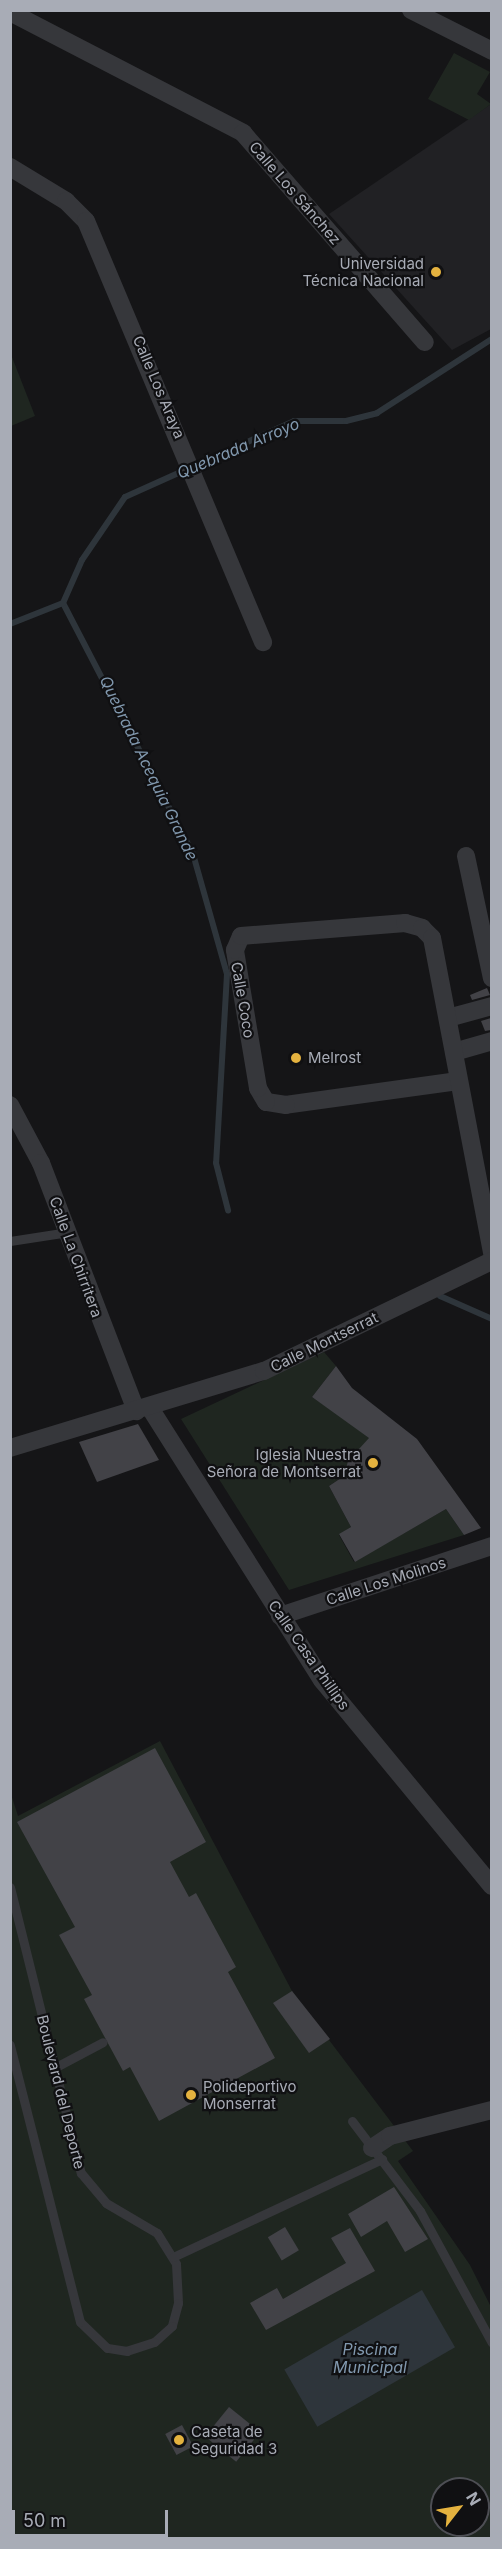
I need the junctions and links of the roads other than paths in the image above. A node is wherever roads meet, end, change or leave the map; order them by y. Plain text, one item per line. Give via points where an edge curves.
1 (411, 10) edge
2 (10, 12) edge
3 (492, 51) edge
4 (10, 167) edge
5 (425, 342) dead end
6 (262, 642) dead end
7 (466, 856) dead end
8 (492, 978) edge
9 (492, 1006) edge
10 (448, 1018) junction
11 (492, 1041) edge
12 (454, 1052) junction
13 (458, 1081) junction
14 (10, 1105) edge
15 (68, 1232) junction
16 (10, 1241) edge
17 (492, 1253) edge
18 (492, 1261) edge
19 (143, 1409) junction
20 (10, 1448) edge
21 (492, 1546) edge
22 (280, 1616) junction
23 (492, 1886) edge
24 (10, 1887) edge
25 (103, 2042) dead end
26 (10, 2045) edge
27 (54, 2068) junction
28 (492, 2110) edge
29 (352, 2121) dead end
30 (377, 2153) junction
31 (173, 2257) junction
32 (492, 2343) edge

1 - 3 street
2 - 5 street, Calle Los Sánchez via 243,133
4 - 6 street, Calle Los Araya via 66,201 86,222 190,460
7 - 8 street
9 - 10 street
10 - 12 street, Calle Coco
10 - 13 street, Calle Coco via 432,938 422,928 405,923 254,931 241,936 235,950 258,1088 266,1102 286,1106
11 - 12 street
12 - 13 street, Calle Coco
13 - 17 street, Calle Coco
14 - 15 street, Calle La Chirritera
15 - 16 lane
15 - 19 street, Calle La Chirritera
18 - 19 street, Calle Montserrat via 264,1371
19 - 20 street, Calle Montserrat
19 - 22 street, Calle Casa Phillips
21 - 22 street, Calle Los Molinos
22 - 23 street, Calle Casa Phillips via 322,1680
24 - 27 lane, Boulevard del Deporte
25 - 27 lane
26 - 31 lane, Boulevard del Deporte via 80,2322 94,2340 127,2351 154,2342 172,2326 178,2303
27 - 31 lane, Boulevard del Deporte via 89,2188 157,2233
28 - 30 street via 390,2136
29 - 30 lane
30 - 31 lane
30 - 32 lane via 420,2211

